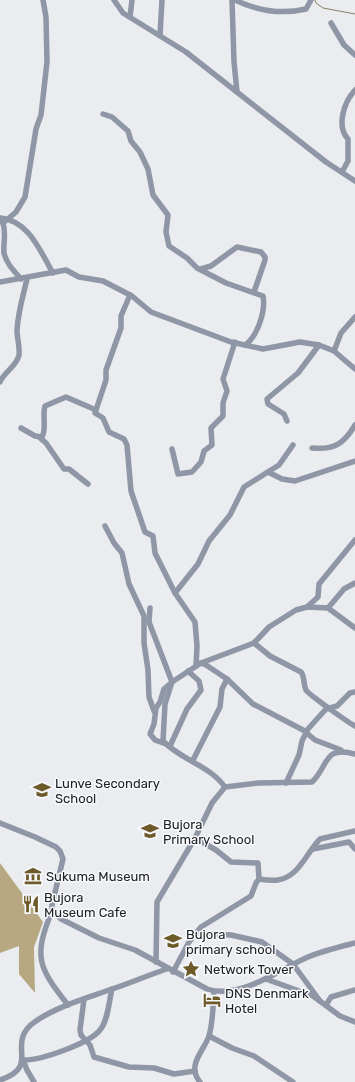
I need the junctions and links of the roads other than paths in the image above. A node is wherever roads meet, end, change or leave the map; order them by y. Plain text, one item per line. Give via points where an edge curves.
1 (43, 0) edge
2 (114, 0) edge
3 (132, 0) edge
4 (162, 0) edge
5 (234, 0) edge
6 (311, 0) edge
7 (130, 17) junction
8 (331, 23) dead end
9 (160, 35) junction
10 (355, 55) edge
11 (355, 90) edge
12 (237, 92) junction
13 (103, 114) dead end
14 (342, 172) junction
15 (355, 181) edge
16 (3, 220) edge
17 (201, 269) junction
18 (53, 273) junction
19 (24, 279) junction
20 (0, 282) edge
21 (254, 292) junction
22 (130, 295) junction
23 (355, 317) edge
24 (235, 342) junction
25 (244, 345) junction
26 (319, 345) junction
27 (334, 351) junction
28 (355, 369) edge
29 (0, 382) edge
30 (96, 410) junction
31 (288, 421) dead end
32 (355, 425) edge
33 (21, 428) dead end
34 (39, 437) junction
35 (293, 445) dead end
36 (312, 448) dead end
37 (172, 449) dead end
38 (355, 461) edge
39 (268, 472) junction
40 (88, 484) dead end
41 (105, 526) dead end
42 (355, 540) edge
43 (355, 583) edge
44 (175, 593) junction
45 (307, 607) junction
46 (150, 608) dead end
47 (328, 608) junction
48 (355, 628) edge
49 (254, 643) junction
50 (198, 664) junction
51 (188, 671) junction
52 (227, 679) junction
53 (172, 682) junction
54 (355, 692) edge
55 (329, 708) junction
56 (154, 711) junction
57 (355, 726) edge
58 (306, 732) junction
59 (168, 745) junction
60 (342, 750) junction
61 (355, 754) edge
62 (193, 760) junction
63 (286, 783) junction
64 (226, 787) junction
65 (0, 823) edge
66 (348, 832) junction
67 (355, 832) edge
68 (195, 838) junction
69 (349, 842) junction
70 (313, 849) junction
71 (355, 849) edge
72 (259, 879) junction
73 (52, 911) junction
74 (196, 933) junction
75 (355, 943) edge
76 (156, 962) junction
77 (293, 964) junction
78 (167, 969) junction
79 (173, 972) junction
80 (266, 979) junction
81 (112, 989) junction
82 (355, 990) edge
83 (214, 991) junction
84 (84, 999) junction
85 (320, 1001) junction
86 (68, 1005) junction
87 (326, 1005) junction
88 (355, 1022) edge
89 (208, 1036) junction
90 (86, 1039) junction
91 (24, 1060) junction
92 (195, 1071) junction
93 (0, 1080) edge
94 (34, 1082) edge
95 (200, 1082) edge
96 (293, 1082) edge

1 - 16 street via 47,62 41,114 36,129 25,197 16,212
2 - 7 street via 121,11
3 - 7 street
4 - 9 street
5 - 6 street via 256,9 286,11 306,9
5 - 12 street via 234,62
7 - 9 street
8 - 10 street via 344,45
9 - 12 street
11 - 14 street via 348,98 343,117 342,129 348,139 348,161
12 - 14 street
13 - 17 street via 112,117 128,131 131,141 138,147 152,182 153,195 168,218 168,245
14 - 15 street
16 - 18 street via 14,220 29,233
16 - 19 street via 5,257
17 - 21 street via 226,283
17 - 21 street via 210,266 237,247 261,252 265,260
18 - 19 street
18 - 22 street via 65,270 100,280
19 - 20 street
19 - 29 street via 18,311 19,354
21 - 25 street via 264,298 260,321 252,339
22 - 24 street via 151,312
22 - 30 street via 121,316 121,328 106,370 106,380
23 - 27 street via 341,333
24 - 25 street
24 - 37 street via 223,379 227,391 223,403 223,416 211,428 213,444 204,452 201,462 192,472 181,475 178,474
25 - 26 street via 264,348 300,342
26 - 27 street
26 - 31 street via 298,373 267,398 268,404 284,414
27 - 28 street
30 - 34 street via 67,397 47,404 44,408 44,432
30 - 44 street via 109,432 124,440 127,445 131,491 145,532 153,536 155,553
32 - 36 street via 348,437 337,444 324,449
33 - 34 street
34 - 40 street via 64,469 70,470
35 - 39 street via 279,465
38 - 39 street via 295,481 282,479
39 - 44 street via 244,487 230,515 209,541 198,564
41 - 56 street via 122,553 129,584 144,616 149,697
42 - 45 street via 319,584 318,597
43 - 47 street via 344,589
44 - 50 street via 196,626
45 - 47 street
45 - 49 street via 296,610 269,627
46 - 53 street via 149,622
47 - 48 street
49 - 50 street
49 - 55 street via 270,656 301,672 304,675 306,691
50 - 51 street
50 - 52 street via 206,664
51 - 53 street
51 - 59 street via 199,681 201,690 187,709
52 - 58 street via 253,704
52 - 62 street via 222,687 220,707
53 - 56 street via 163,690
53 - 59 street via 165,708 162,738
54 - 55 street via 350,693 337,706
55 - 57 street
55 - 58 street via 324,710
56 - 59 street via 154,724 150,736
58 - 60 street via 315,740
58 - 63 street
59 - 62 street
60 - 61 street
60 - 63 street via 330,757 312,782
62 - 64 street via 216,775
63 - 64 street
64 - 68 street via 212,803
65 - 73 street via 56,847 60,852 63,860 52,901
66 - 67 street
66 - 69 street
66 - 70 street via 320,839
68 - 72 street via 230,862 258,863
68 - 76 street via 157,902
69 - 70 street
69 - 71 street
70 - 72 street via 297,870 283,878
72 - 74 street via 250,898 210,920
73 - 76 street via 57,917 99,938 136,950
73 - 86 street via 42,939 41,961 48,980
74 - 77 street via 231,935 258,941
74 - 79 street
75 - 77 street
76 - 78 street
77 - 80 street
77 - 85 street
78 - 79 street
78 - 81 street
79 - 83 street
80 - 83 street via 233,990
80 - 85 street
81 - 84 street
81 - 90 street via 102,1028
82 - 87 street via 331,997
83 - 89 street
84 - 86 street
84 - 90 street via 79,1027 81,1035
85 - 87 street
86 - 91 street via 36,1021 25,1032 21,1039
87 - 88 street via 340,1016
89 - 92 street via 197,1058
89 - 96 street via 254,1056
90 - 91 street via 51,1056
90 - 92 street via 95,1058 129,1067 154,1068 174,1074
91 - 93 street via 18,1070
91 - 94 street
92 - 95 street

